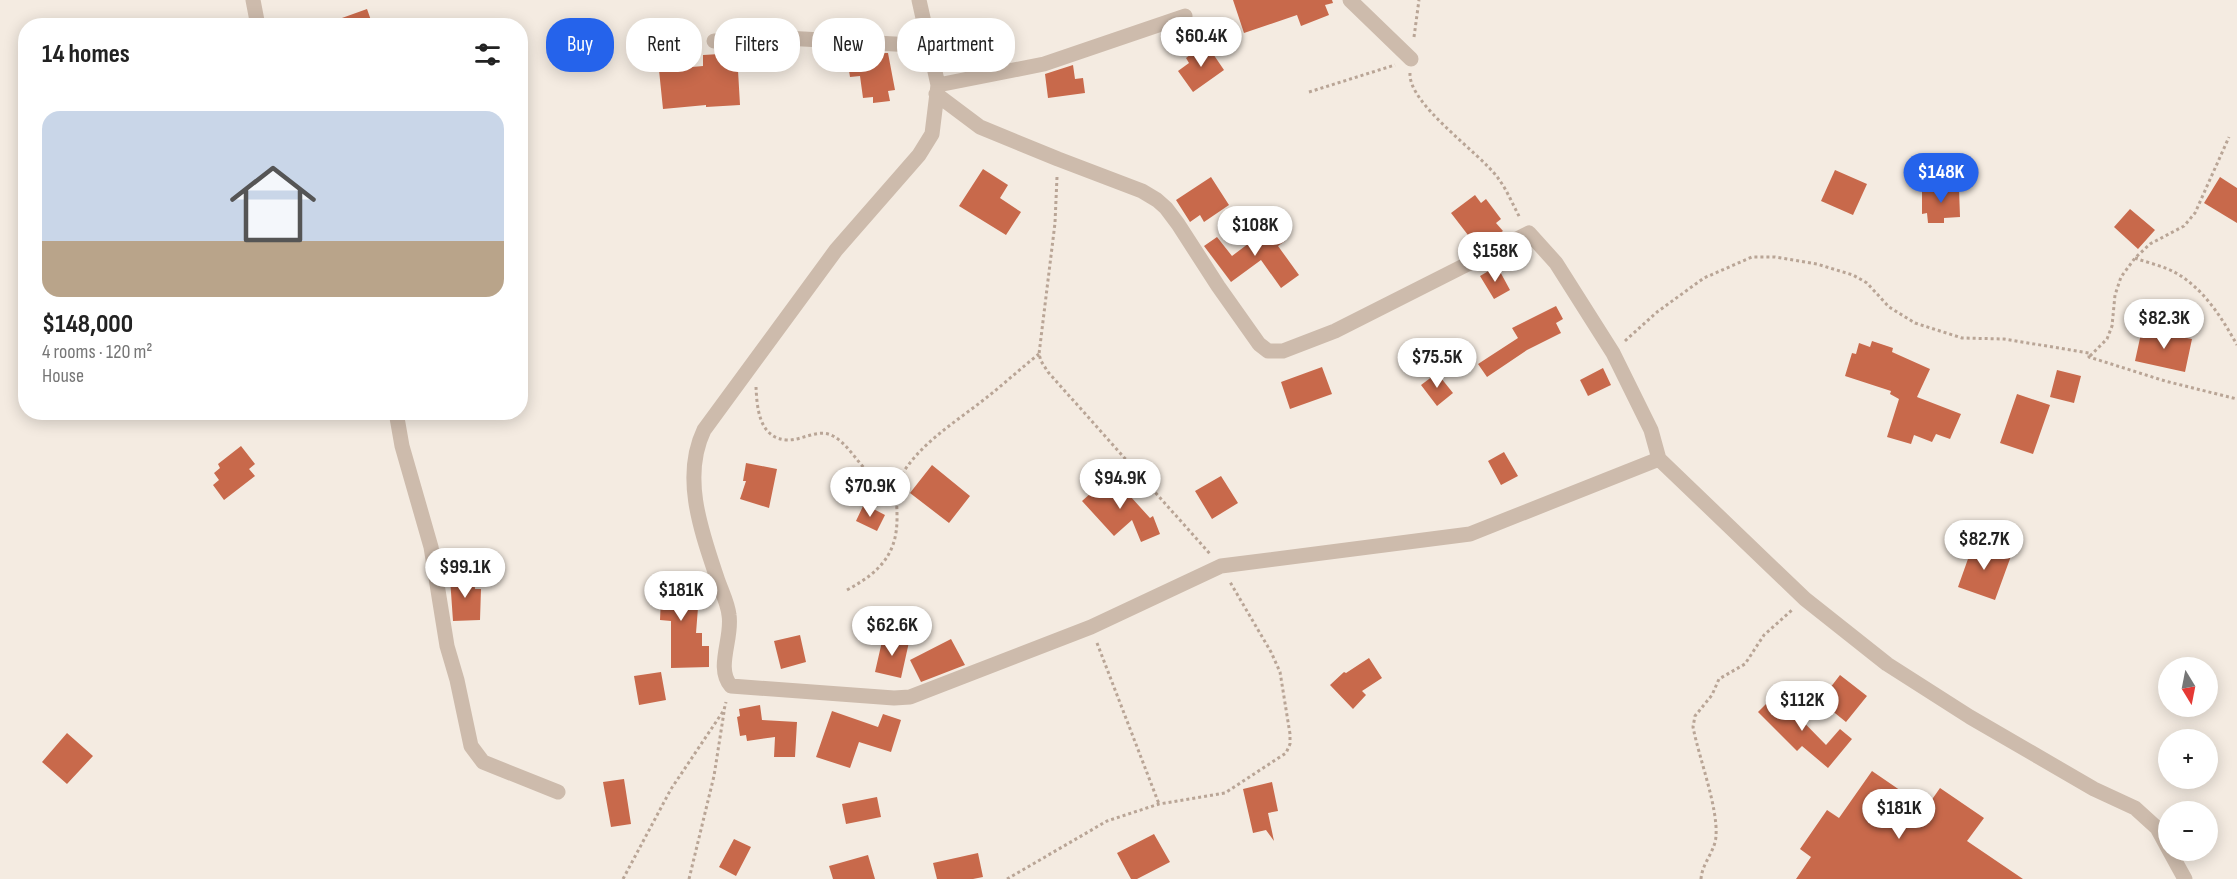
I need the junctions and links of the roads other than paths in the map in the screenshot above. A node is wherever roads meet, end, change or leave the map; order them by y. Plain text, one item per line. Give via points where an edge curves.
1 (253, 0) edge
2 (919, 0) edge
3 (1350, 0) edge
4 (1185, 16) dead end
5 (256, 18) edge
6 (924, 18) edge
7 (800, 39) edge
8 (897, 44) edge
9 (1411, 59) road end
10 (935, 72) edge
11 (937, 90) junction
12 (397, 420) edge
13 (1659, 459) junction
14 (558, 792) dead end
15 (2158, 830) edge
16 (2175, 861) edge
17 (2185, 879) edge

1 - 5 street
2 - 6 street
3 - 9 street
4 - 11 street via 1044,64
7 - 8 street
10 - 11 street
11 - 13 street via 980,127 1142,191 1166,208 1225,296 1268,351 1283,351 1335,331 1529,233 1556,263 1613,353 1651,430
11 - 13 street via 935,124 923,149 836,249 699,441 695,497 699,525 730,616 724,674 731,686 903,699 1091,627 1221,566 1470,534
12 - 14 street via 431,547 447,646 471,746 483,762
13 - 15 street via 1805,598 1887,664 1970,717 2094,789 2135,808
16 - 17 street

